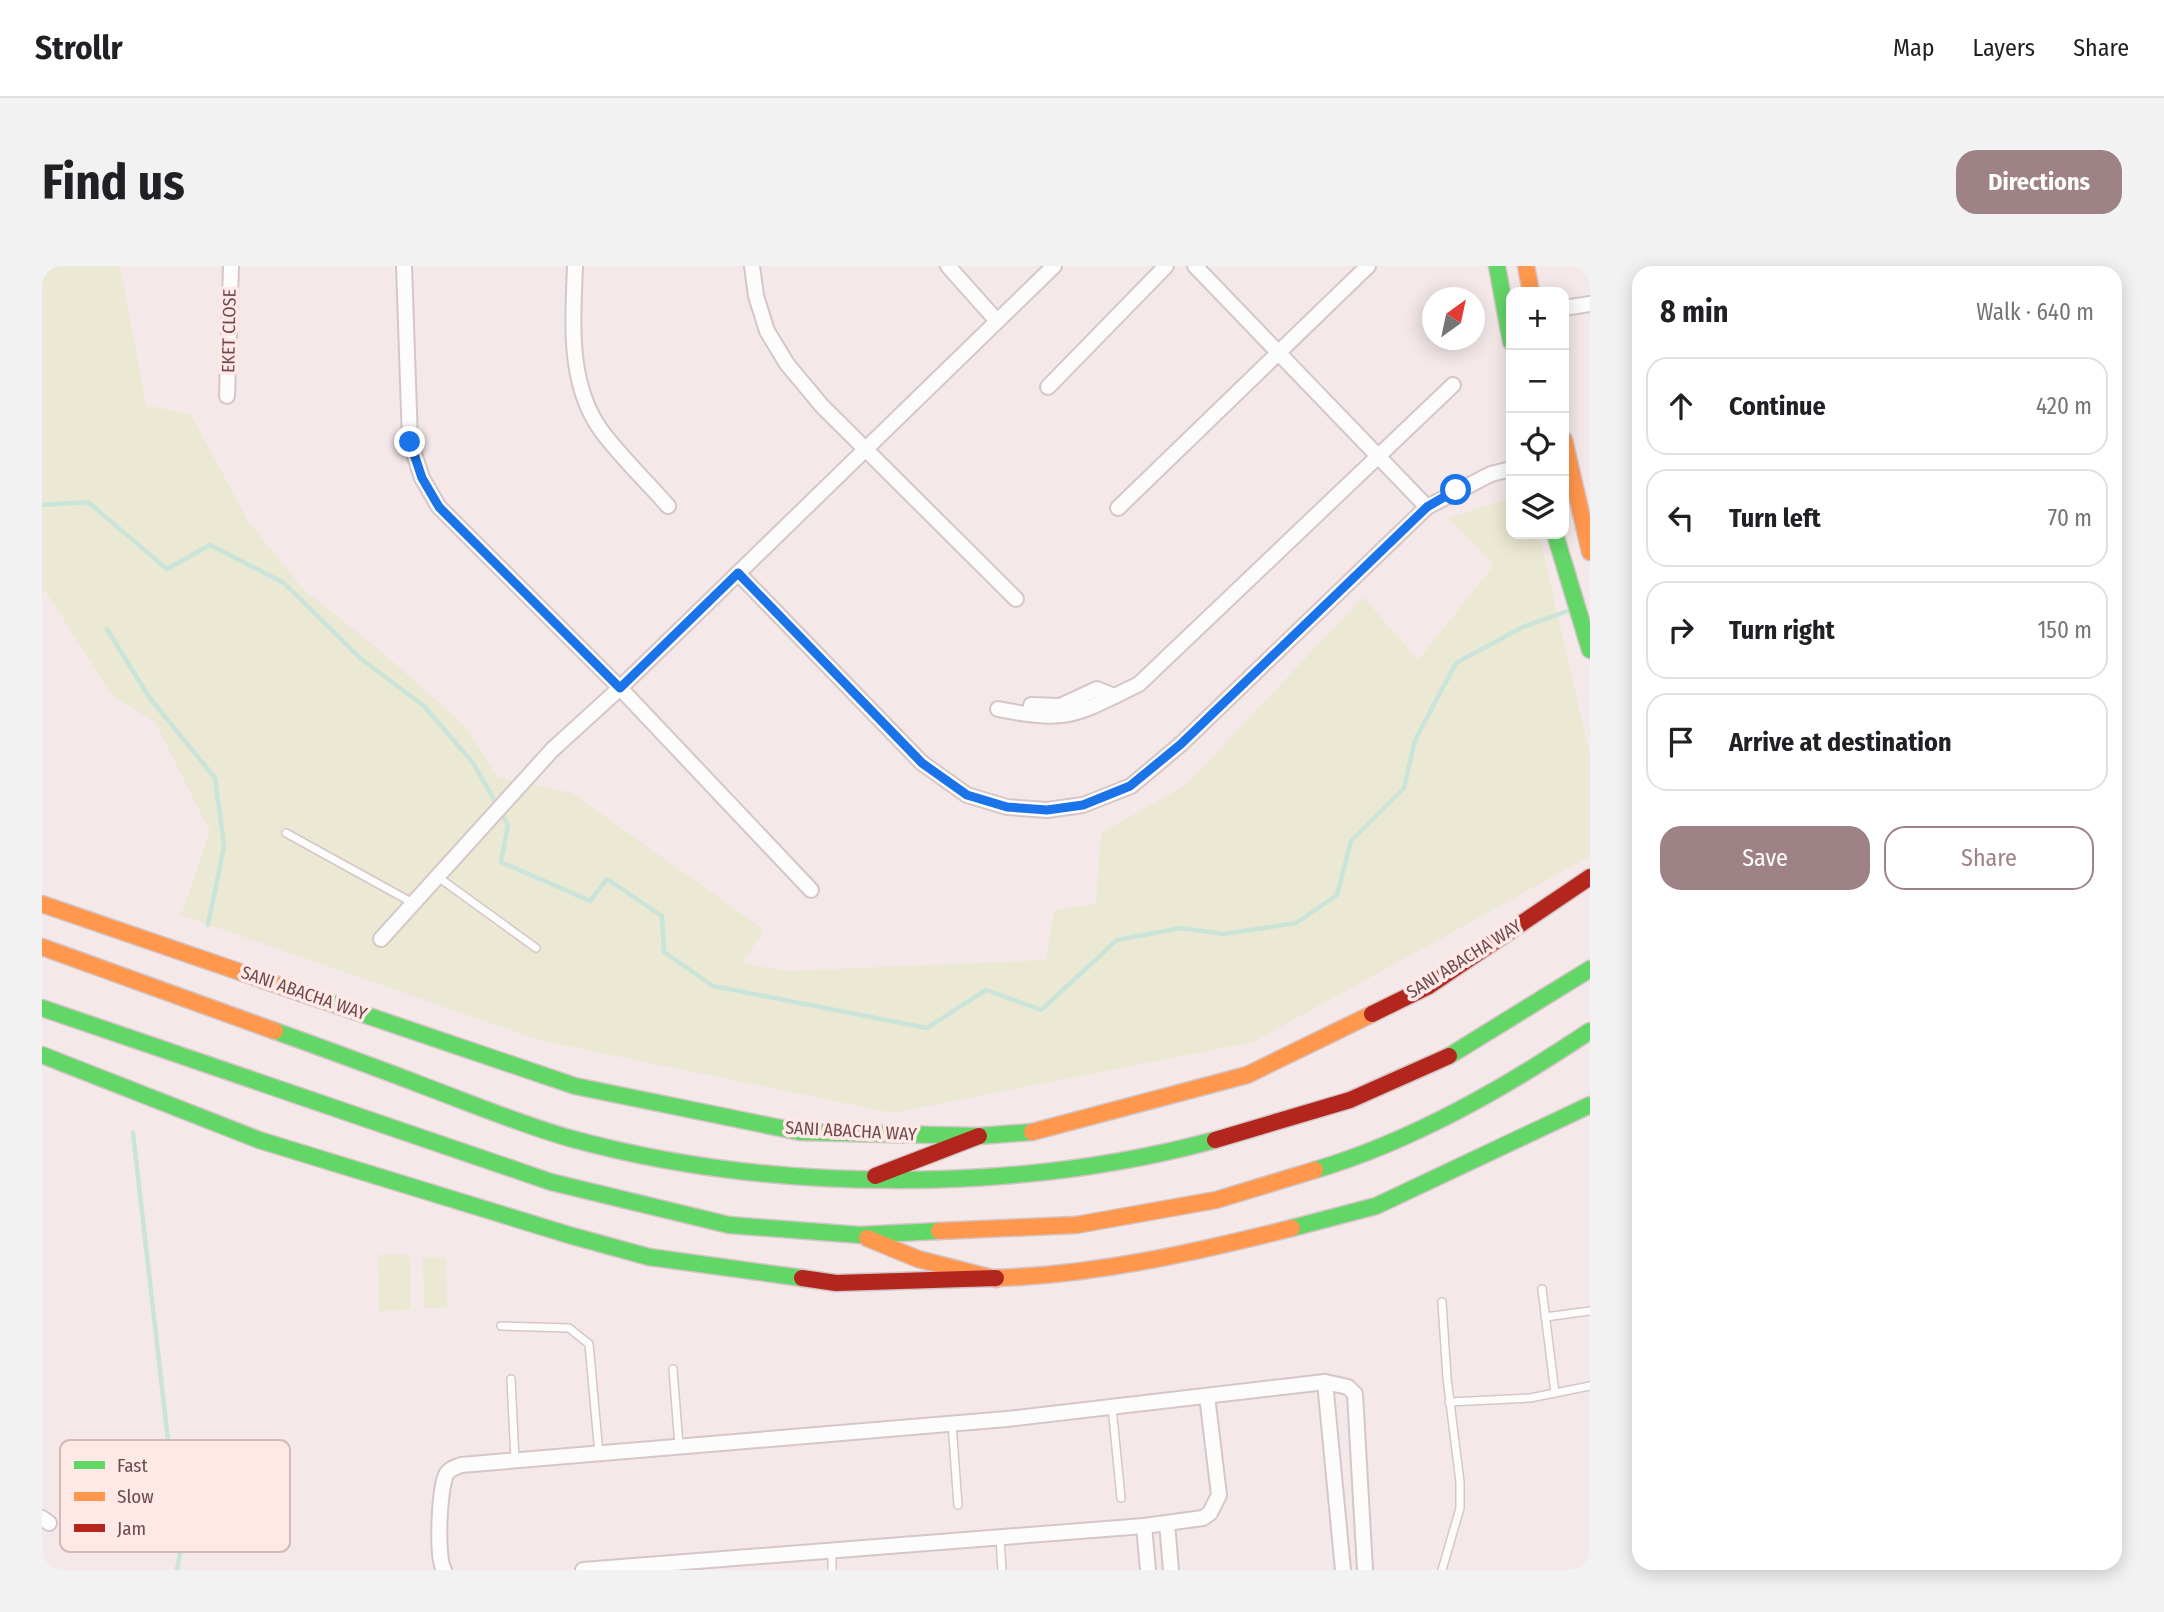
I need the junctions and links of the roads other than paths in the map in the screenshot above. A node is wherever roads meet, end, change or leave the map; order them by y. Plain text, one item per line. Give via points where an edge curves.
1 (231, 266) edge
2 (404, 266) edge
3 (575, 266) edge
4 (752, 266) edge
5 (948, 266) edge
6 (1054, 266) edge
7 (1166, 266) edge
8 (1195, 266) edge
9 (1368, 266) edge
10 (1497, 266) edge
11 (1526, 266) edge
12 (1530, 287) edge
13 (1590, 304) edge
14 (1506, 307) edge
15 (1569, 307) edge
16 (997, 321) junction
17 (1278, 353) junction
18 (1453, 385) dead end
19 (1048, 387) dead end
20 (228, 396) dead end
21 (866, 448) junction
22 (1378, 457) junction
23 (1569, 467) edge
24 (1506, 470) edge
25 (668, 506) dead end
26 (1427, 507) junction
27 (1118, 509) dead end
28 (1556, 539) edge
29 (1590, 552) edge
30 (738, 573) junction
31 (1016, 599) dead end
32 (1590, 650) edge
33 (620, 688) junction
34 (1114, 696) junction
35 (1031, 705) dead end
36 (998, 709) dead end
37 (286, 833) dead end
38 (437, 876) junction
39 (1590, 877) edge
40 (811, 890) dead end
41 (413, 903) junction
42 (42, 904) edge
43 (381, 939) dead end
44 (42, 947) edge
45 (536, 948) dead end
46 (1590, 969) edge
47 (42, 1008) edge
48 (1590, 1031) edge
49 (42, 1055) edge
50 (1590, 1105) edge
51 (979, 1136) junction
52 (865, 1181) junction
53 (860, 1235) junction
54 (996, 1279) junction
55 (1542, 1289) dead end
56 (1442, 1303) dead end
57 (1590, 1311) edge
58 (1545, 1317) junction
59 (501, 1326) dead end
60 (673, 1369) dead end
61 (511, 1378) dead end
62 (1325, 1382) junction
63 (1590, 1386) edge
64 (1555, 1393) junction
65 (1206, 1396) junction
66 (1450, 1402) junction
67 (1112, 1407) junction
68 (952, 1424) junction
69 (679, 1447) junction
70 (599, 1454) junction
71 (515, 1461) junction
72 (1121, 1498) dead end
73 (958, 1505) dead end
74 (1167, 1524) junction
75 (1144, 1526) junction
76 (1000, 1537) junction
77 (831, 1550) junction
78 (661, 1567) edge
79 (444, 1570) edge
80 (583, 1570) edge
81 (832, 1570) edge
82 (1002, 1570) edge
83 (1148, 1570) edge
84 (1171, 1570) edge
85 (1343, 1570) edge
86 (1365, 1570) edge
87 (1442, 1570) edge

1 - 20 street, EKET CLOSE
2 - 33 street via 410,442 422,478 439,507
3 - 25 street via 573,333 577,376 588,406 603,432
4 - 21 street via 768,331 787,364
5 - 16 street
6 - 16 street
7 - 19 street
8 - 17 street
9 - 17 street
10 - 14 main road
11 - 12 main road
13 - 15 street
16 - 21 street
17 - 22 street
17 - 27 street
18 - 22 street
21 - 30 street
21 - 31 street
22 - 26 street
22 - 34 street via 1139,684
23 - 29 main road
24 - 26 street
26 - 30 street via 1181,744 1130,786 1083,805 1047,810 1007,807 967,795 922,763
28 - 32 main road
30 - 33 street
33 - 38 street via 552,750
33 - 40 street
34 - 35 street via 1097,688 1060,706
34 - 36 street via 1064,717
37 - 41 lane
38 - 41 street
38 - 45 lane
39 - 51 main road, SANI ABACHA WAY via 1429,986 1247,1075 1031,1132
41 - 43 street
42 - 51 main road, SANI ABACHA WAY via 575,1086 800,1132
44 - 52 main road via 570,1138 735,1170
46 - 52 main road via 1420,1071 1319,1111 1219,1142 1065,1169 957,1181
47 - 53 main road via 551,1182 729,1225
48 - 53 main road via 1444,1117 1342,1162 1216,1200 1076,1225
49 - 54 main road via 260,1140 649,1257 836,1283
50 - 54 main road via 1376,1206 1205,1250 1038,1277
51 - 52 main road
53 - 54 main road via 918,1259
55 - 58 lane
56 - 66 lane
57 - 58 lane
58 - 64 lane
59 - 70 lane via 569,1328 589,1344
60 - 69 lane
61 - 71 lane
62 - 65 street
62 - 85 street
62 - 86 street via 1348,1387 1354,1394
63 - 64 lane
64 - 66 lane
65 - 67 street
65 - 74 street via 1219,1495 1203,1518
66 - 87 lane via 1460,1508
67 - 68 street
67 - 72 lane
68 - 69 street
68 - 73 lane
69 - 70 street
70 - 71 street
71 - 79 street via 461,1465 447,1473 438,1558
74 - 75 street
74 - 84 street
75 - 76 street
75 - 83 street
76 - 77 street
76 - 82 lane
77 - 78 street
77 - 81 lane
78 - 80 street

